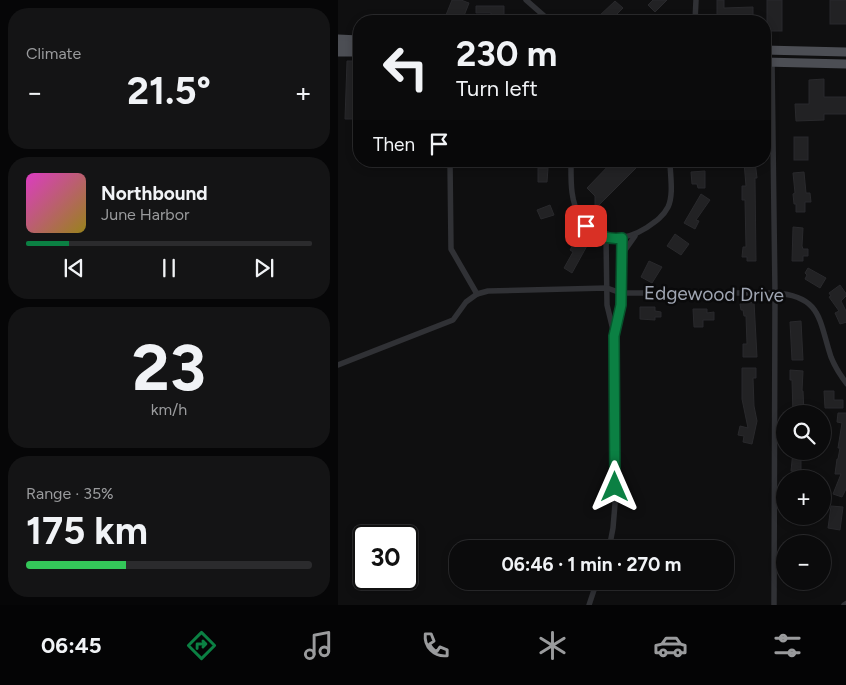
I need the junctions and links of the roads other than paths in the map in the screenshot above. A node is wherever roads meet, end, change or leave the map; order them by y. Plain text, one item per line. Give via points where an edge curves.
1 (526, 0) edge
2 (696, 0) edge
3 (543, 15) edge
4 (695, 15) edge
5 (338, 39) edge
6 (353, 40) edge
7 (338, 45) edge
8 (353, 46) edge
9 (771, 50) edge
10 (338, 52) edge
11 (353, 52) edge
12 (846, 52) edge
13 (771, 62) edge
14 (846, 64) edge
15 (771, 161) edge
16 (450, 167) edge
17 (571, 167) edge
18 (670, 167) edge
19 (636, 234) junction
20 (606, 237) junction
21 (622, 238) junction
22 (622, 254) junction
23 (607, 288) junction
24 (621, 293) junction
25 (775, 293) junction
26 (477, 294) junction
27 (614, 336) junction
28 (338, 365) edge
29 (846, 384) edge
30 (611, 540) edge
31 (594, 590) edge
32 (589, 605) edge
33 (774, 605) edge

1 - 3 street
2 - 4 street
5 - 6 main road
7 - 8 main road
9 - 12 main road
10 - 11 main road
13 - 14 main road
15 - 25 street
16 - 26 street via 451,249
17 - 20 street via 572,195 580,219 592,232
18 - 19 street via 668,206 657,221
19 - 21 street
19 - 22 street
20 - 21 street
20 - 23 street
21 - 22 street
22 - 24 street
23 - 24 street, Edgewood Drive
23 - 26 street, Edgewood Drive
23 - 27 street via 608,314
24 - 25 street, Edgewood Drive
24 - 27 street
25 - 29 street, Edgewood Drive via 800,298 811,306 823,325 832,358
25 - 33 street
26 - 28 street via 466,302 453,320
27 - 30 street via 615,504
31 - 32 street

